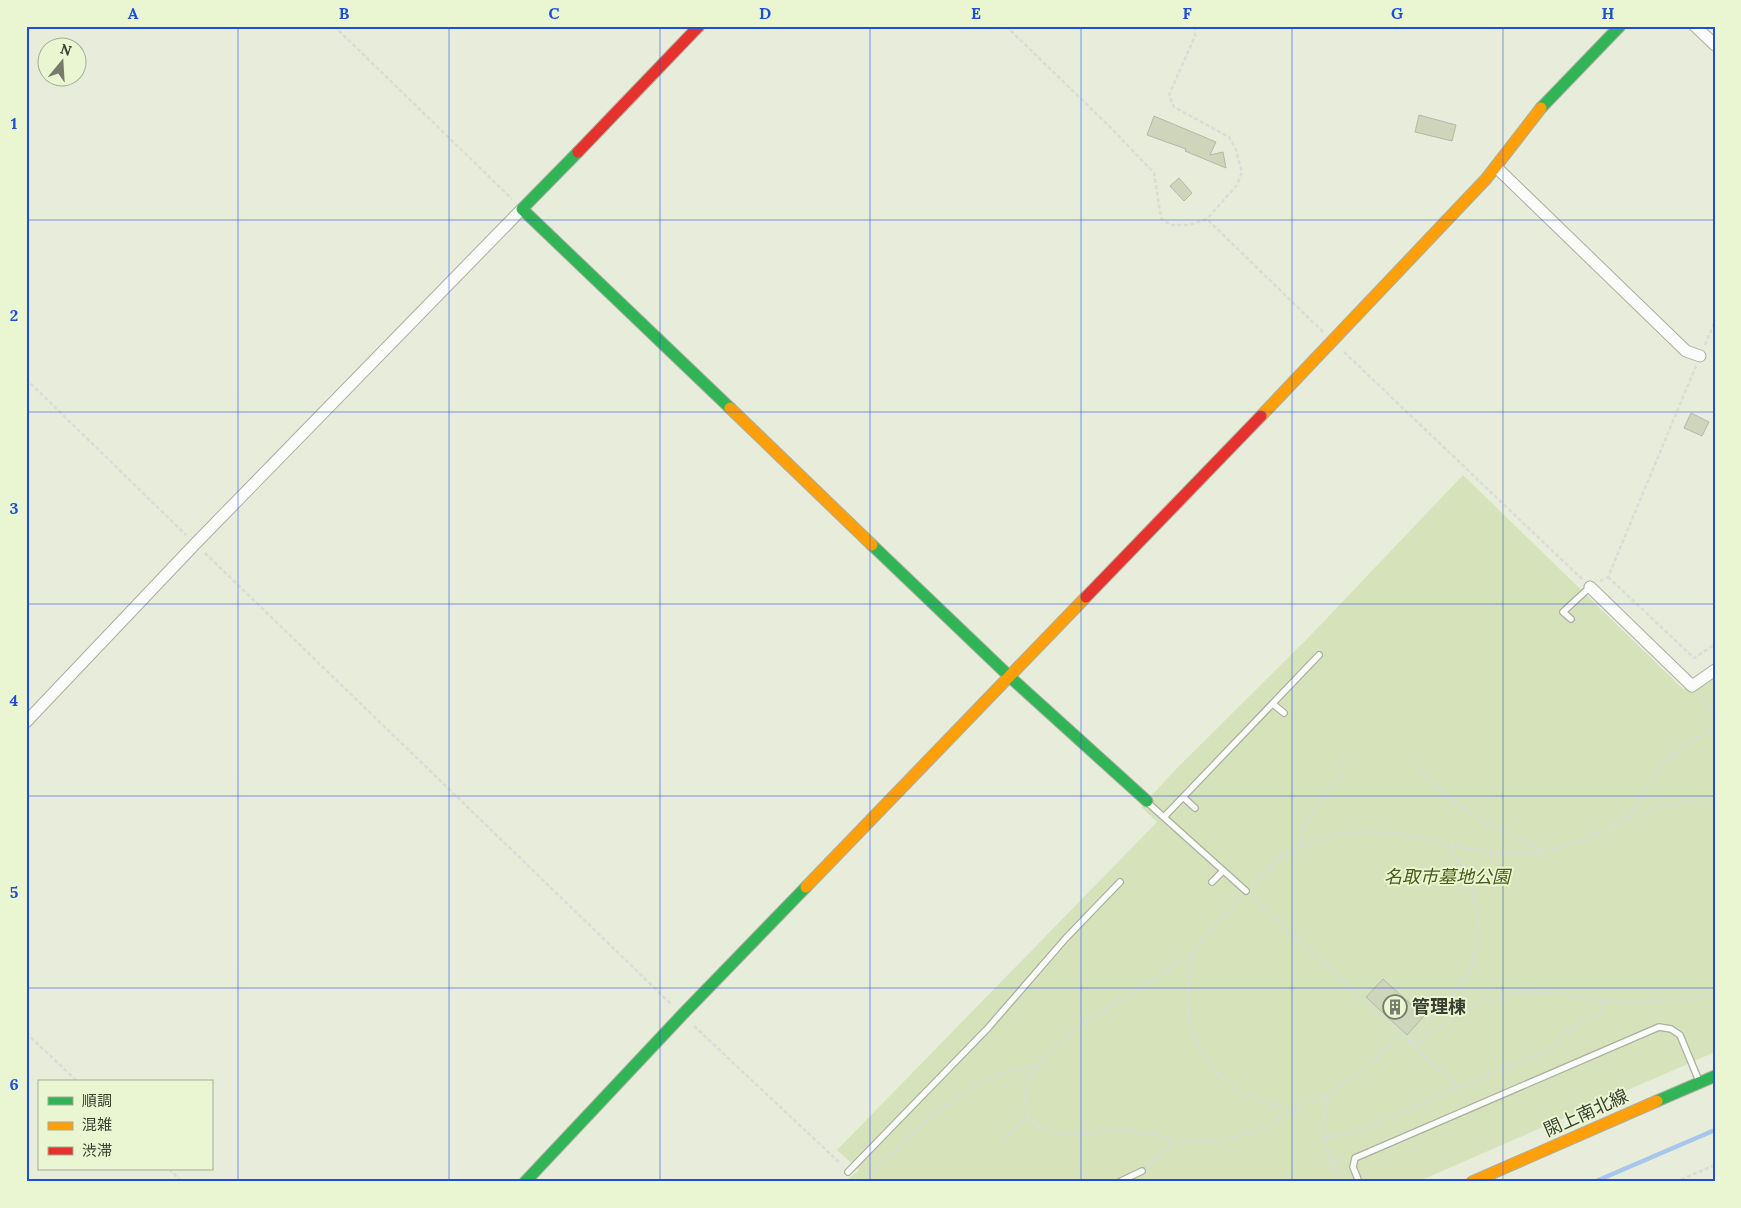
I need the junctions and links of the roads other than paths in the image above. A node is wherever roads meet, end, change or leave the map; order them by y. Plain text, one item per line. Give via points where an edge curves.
1 (699, 26) edge
2 (1620, 26) edge
3 (1695, 26) edge
4 (1715, 45) edge
5 (1496, 168) junction
6 (522, 209) junction
7 (1700, 356) road end
8 (1590, 587) joint
9 (1571, 619) dead end
10 (1319, 654) dead end
11 (1715, 670) edge
12 (1010, 677) junction
13 (1273, 704) junction
14 (1284, 714) dead end
15 (26, 722) edge
16 (1183, 797) junction
17 (1147, 801) joint
18 (1195, 808) dead end
19 (1164, 817) junction
20 (1223, 871) junction
21 (1120, 882) dead end
22 (1212, 882) dead end
23 (1246, 891) road end
24 (1715, 1076) edge
25 (1700, 1082) junction
26 (1142, 1171) road end
27 (848, 1172) road end
28 (525, 1182) edge
29 (1119, 1182) edge
30 (1359, 1182) edge
31 (1472, 1182) edge

1 - 6 street
2 - 5 street via 1546,102
3 - 4 street
5 - 7 street via 1686,351
5 - 12 street
6 - 12 street
6 - 15 street
8 - 9 lane via 1563,612
8 - 11 street via 1692,686
10 - 13 lane
12 - 17 street
12 - 28 street
13 - 14 lane
13 - 16 lane
16 - 18 lane
16 - 19 lane
17 - 19 lane
19 - 20 lane
20 - 22 lane
20 - 23 lane
21 - 27 lane via 988,1028
24 - 25 street, 閖上南北線
25 - 30 lane via 1680,1035 1671,1028 1659,1027 1355,1158 1353,1167
25 - 31 street, 閖上南北線
26 - 29 lane

